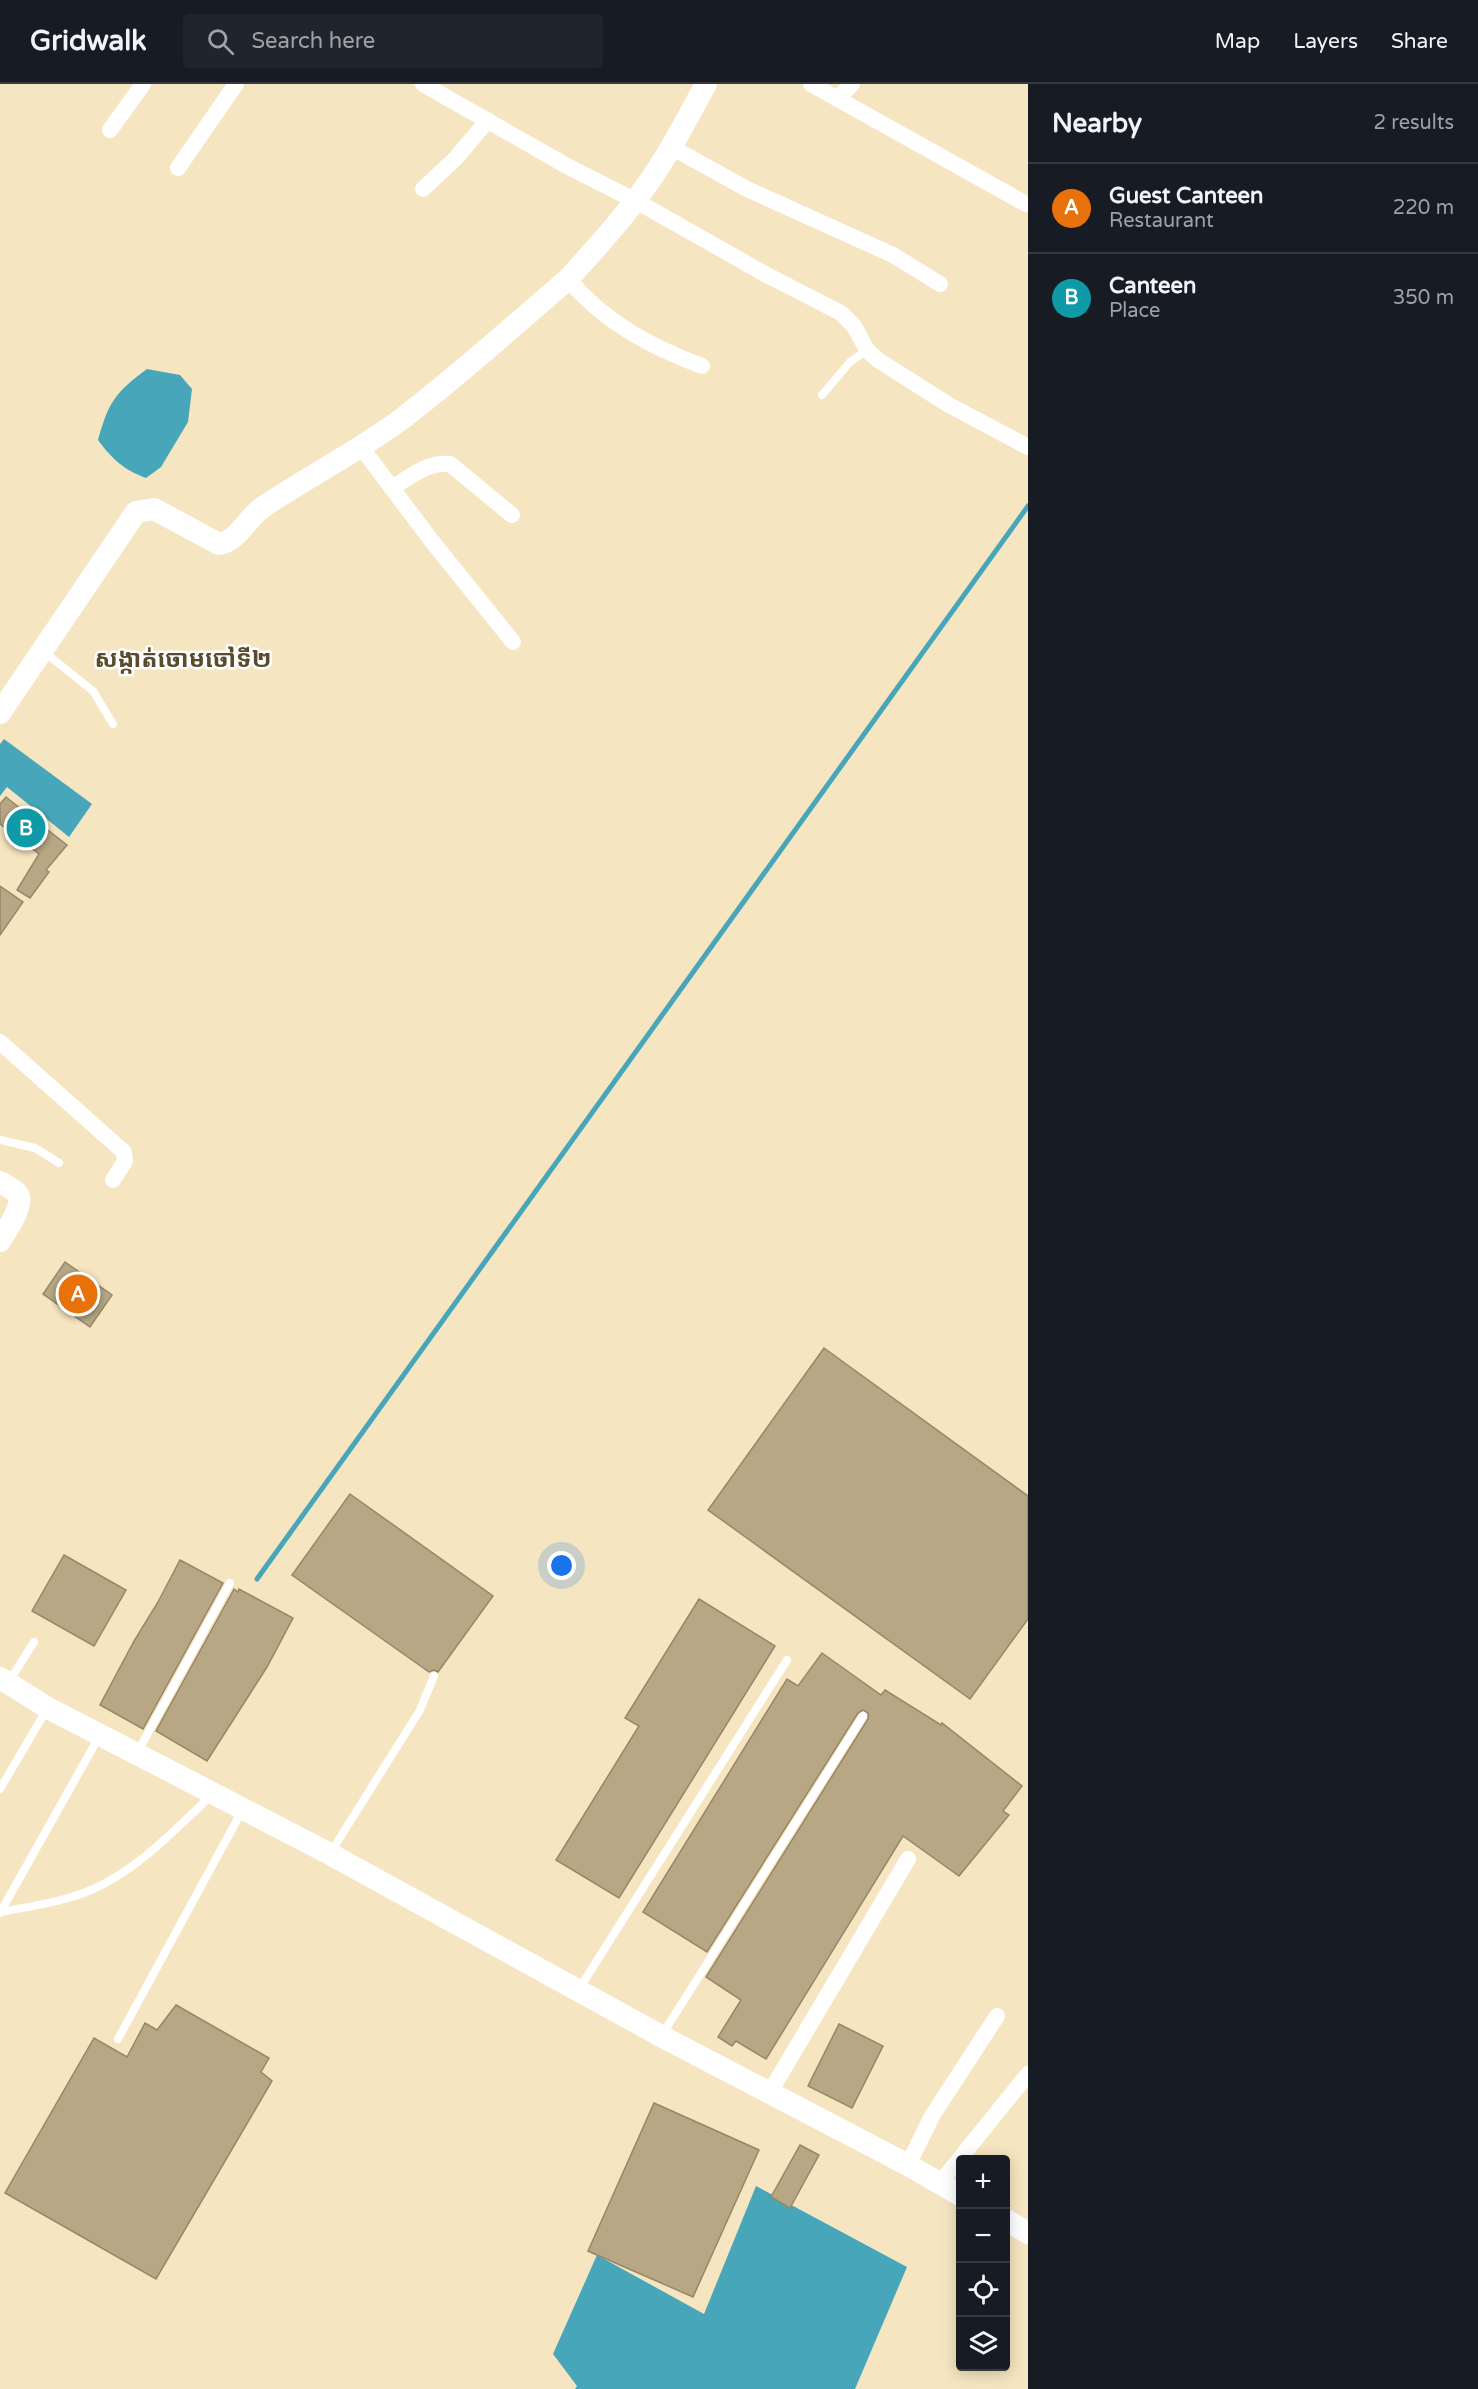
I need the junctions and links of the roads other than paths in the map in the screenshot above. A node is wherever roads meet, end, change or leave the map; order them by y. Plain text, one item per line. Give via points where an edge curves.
1 (143, 84) edge
2 (236, 84) edge
3 (423, 84) edge
4 (706, 84) edge
5 (811, 84) edge
6 (852, 84) edge
7 (837, 99) junction
8 (488, 120) junction
9 (110, 130) dead end
10 (671, 147) junction
11 (178, 168) dead end
12 (423, 189) dead end
13 (636, 201) junction
14 (1026, 204) dead end
15 (568, 279) junction
16 (940, 284) dead end
17 (867, 350) junction
18 (702, 366) dead end
19 (822, 395) dead end
20 (361, 447) junction
21 (1028, 447) edge
22 (392, 488) junction
23 (512, 515) dead end
24 (513, 642) dead end
25 (42, 651) junction
26 (0, 713) edge
27 (113, 724) dead end
28 (0, 1041) edge
29 (0, 1140) edge
30 (59, 1163) dead end
31 (113, 1180) dead end
32 (0, 1182) edge
33 (0, 1241) edge
34 (230, 1583) dead end
35 (34, 1642) dead end
36 (787, 1660) dead end
37 (434, 1677) dead end
38 (4, 1681) edge
39 (48, 1708) junction
40 (864, 1716) dead end
41 (101, 1735) junction
42 (137, 1753) junction
43 (0, 1789) edge
44 (214, 1794) junction
45 (243, 1809) junction
46 (330, 1854) junction
47 (908, 1859) dead end
48 (0, 1913) edge
49 (579, 1989) junction
50 (997, 2016) dead end
51 (661, 2036) junction
52 (118, 2038) dead end
53 (1028, 2074) edge
54 (770, 2092) junction
55 (908, 2165) junction
56 (940, 2183) junction
57 (956, 2193) edge
58 (1010, 2223) edge
59 (1028, 2233) edge

1 - 9 street
2 - 11 street
3 - 8 street
4 - 10 street
5 - 7 street
6 - 7 street
7 - 14 street
8 - 12 street
8 - 13 street
10 - 13 street
10 - 16 street via 747,189 893,255
13 - 15 street
13 - 17 street via 841,313 854,326
15 - 18 street via 595,309 633,334
15 - 20 street via 402,418
17 - 19 lane via 850,362
17 - 21 street via 916,385
20 - 22 street
20 - 25 street via 259,510 228,543 219,544 154,509 136,512
22 - 23 street via 428,467 450,465
22 - 24 street
25 - 26 street
25 - 27 lane via 93,692
28 - 31 street via 124,1152 125,1161
29 - 30 lane via 35,1148
32 - 33 street via 17,1193 20,1200
34 - 42 lane
35 - 38 lane
36 - 49 lane
37 - 46 lane via 420,1710
38 - 39 street
39 - 41 street
39 - 43 lane
40 - 51 lane
41 - 42 street
41 - 48 lane
42 - 44 street
44 - 45 street
44 - 48 lane via 136,1865 92,1890
45 - 46 street
45 - 52 lane
46 - 49 street
47 - 54 street
49 - 51 street
50 - 55 street via 932,2116
51 - 54 street
53 - 56 street
54 - 55 street
55 - 56 street
56 - 57 street
58 - 59 street

